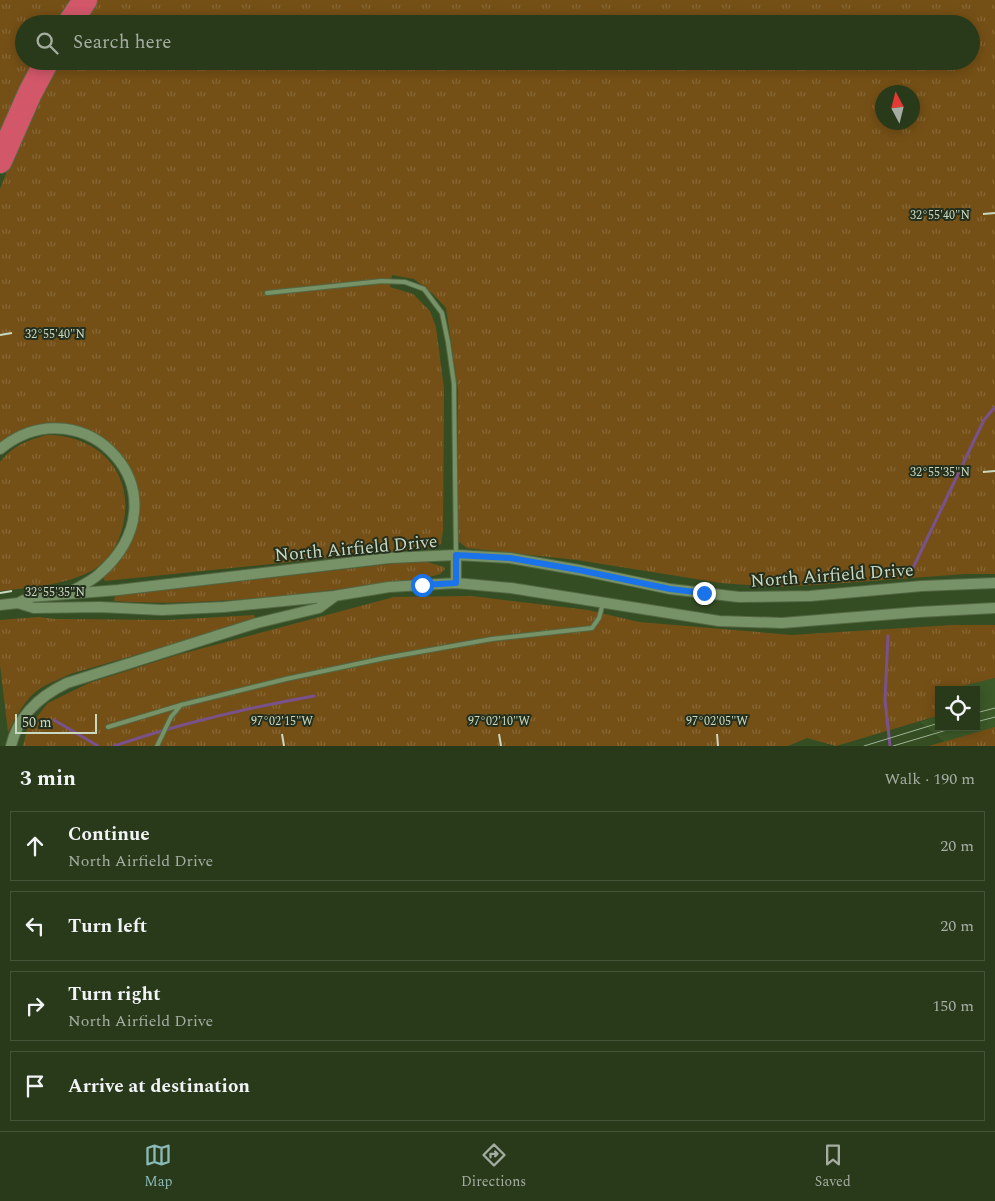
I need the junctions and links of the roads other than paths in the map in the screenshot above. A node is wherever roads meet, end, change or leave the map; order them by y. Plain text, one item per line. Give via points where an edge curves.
1 (85, 0) edge
2 (75, 15) edge
3 (42, 70) edge
4 (0, 161) edge
5 (267, 292) dead end
6 (0, 448) edge
7 (456, 555) junction
8 (456, 583) junction
9 (995, 583) edge
10 (65, 594) junction
11 (334, 596) junction
12 (18, 603) junction
13 (603, 603) junction
14 (0, 605) edge
15 (995, 608) edge
16 (181, 705) junction
17 (108, 726) dead end
18 (11, 746) edge
19 (157, 746) edge

1 - 2 highway
3 - 4 highway
5 - 7 lane via 382,281 405,282 424,289 442,313 454,384
6 - 10 main road via 28,432 58,428 99,441 127,472 134,492 135,512 126,542 114,560 97,576
7 - 8 main road
7 - 9 main road, North Airfield Drive via 510,558 670,589 739,597 810,596
7 - 10 main road, North Airfield Drive via 389,558
8 - 11 main road, North Airfield Drive via 389,587
8 - 13 main road, North Airfield Drive
10 - 12 main road, North Airfield Drive via 30,597
11 - 12 main road, North Airfield Drive via 162,610 34,608
11 - 18 main road via 319,608 257,623 67,683 47,693 33,706 17,728
12 - 14 main road, North Airfield Drive
13 - 15 main road, North Airfield Drive via 719,620 782,623
13 - 16 lane via 592,628 492,639 385,658
16 - 17 lane
16 - 19 lane via 168,722

